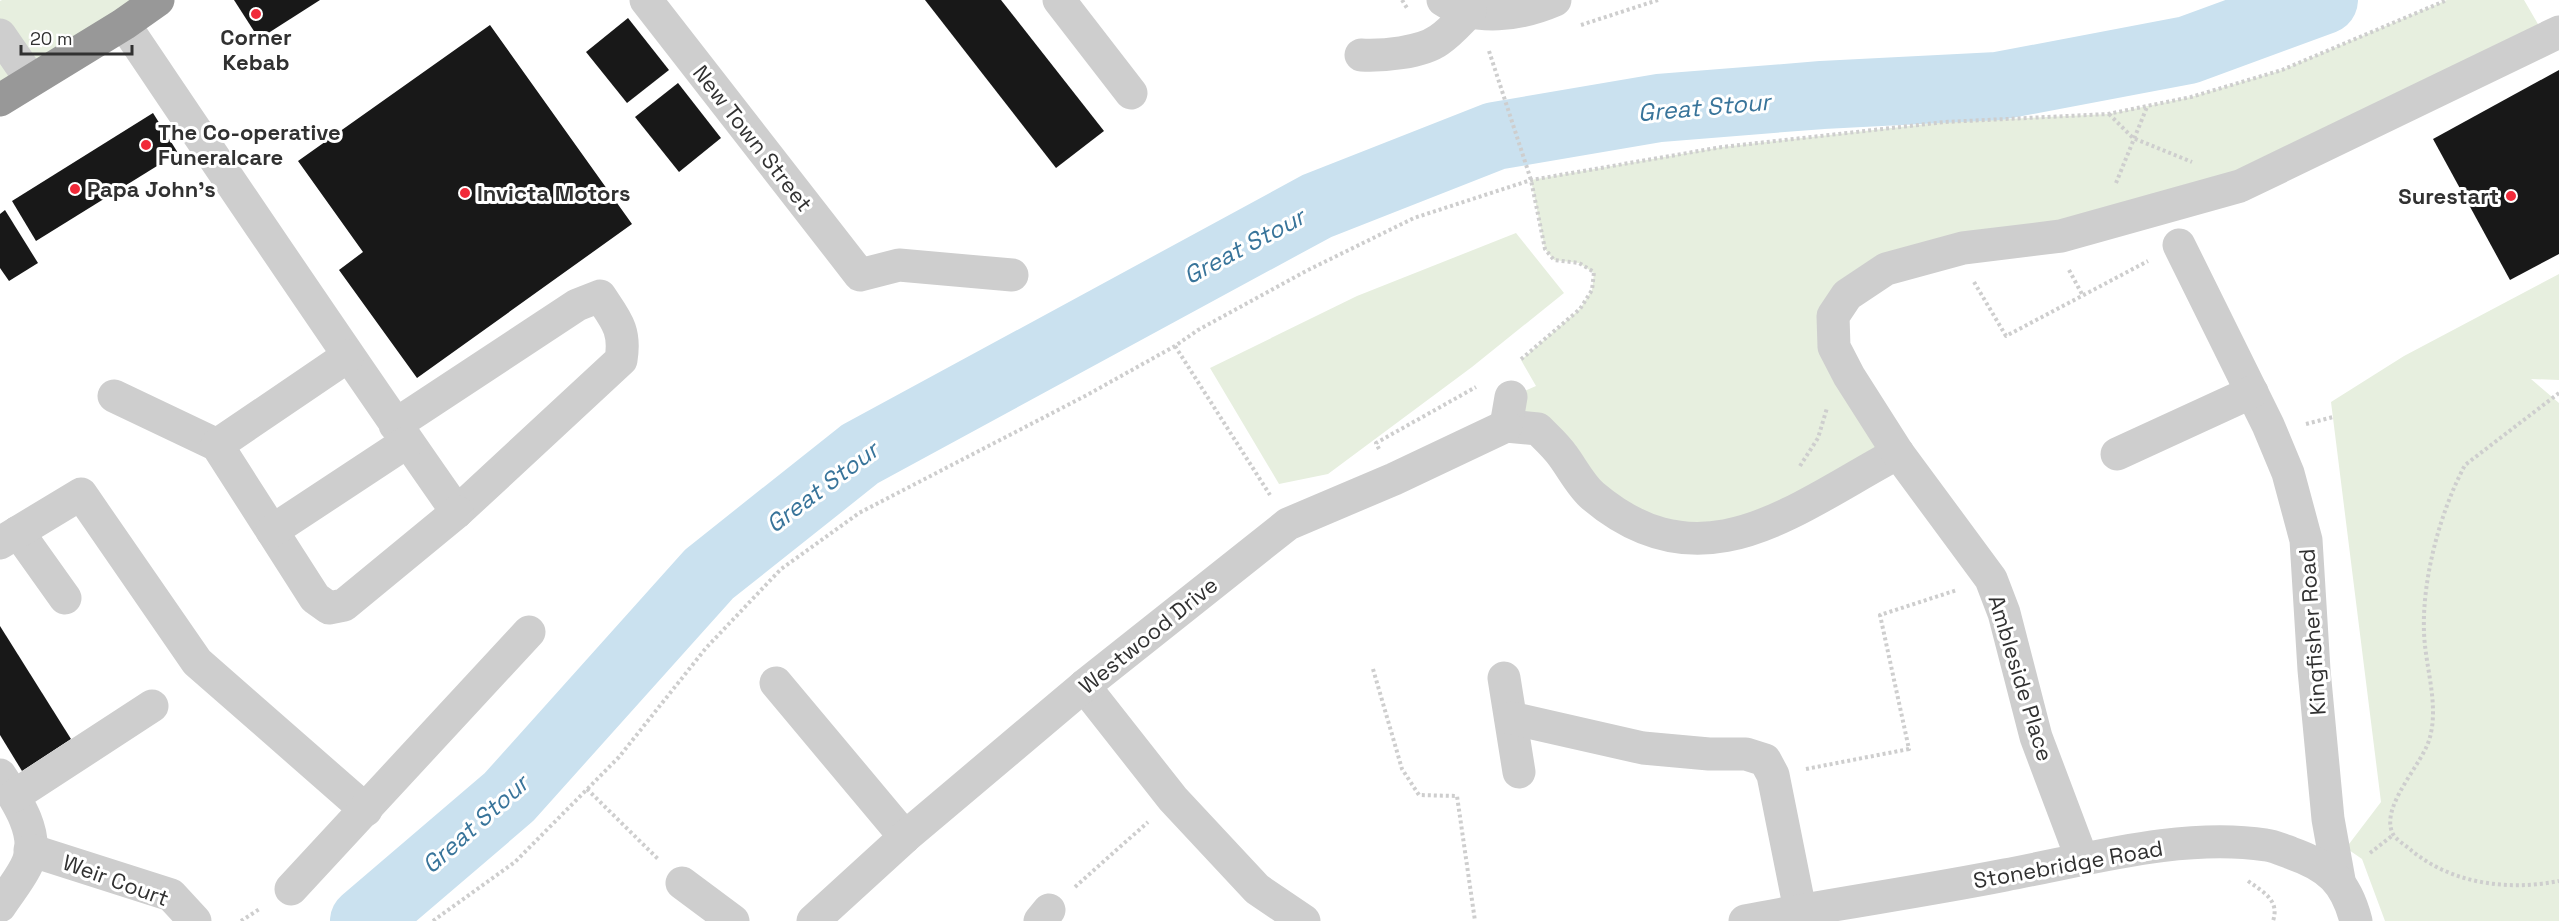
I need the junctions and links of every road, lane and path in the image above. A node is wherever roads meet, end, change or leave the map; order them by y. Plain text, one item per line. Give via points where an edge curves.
1 (158, 0) edge
2 (646, 0) edge
3 (1059, 0) edge
4 (1555, 0) edge
5 (2447, 0) edge
6 (1457, 6) edge
7 (124, 24) junction
8 (2559, 32) edge
9 (0, 35) edge
10 (1489, 51) dead end
11 (1361, 55) dead end
12 (31, 80) junction
13 (1131, 93) dead end
14 (0, 100) edge
15 (2147, 106) junction
16 (2108, 114) junction
17 (2133, 138) junction
18 (2197, 164) dead end
19 (1531, 180) junction
20 (2112, 191) dead end
21 (2179, 245) joint
22 (1955, 250) junction
23 (1012, 275) dead end
24 (1175, 346) junction
25 (348, 356) junction
26 (1521, 360) junction
27 (1844, 368) junction
28 (1526, 369) dead end
29 (2252, 392) junction
30 (1504, 393) junction
31 (2559, 393) edge
32 (114, 396) dead end
33 (401, 433) junction
34 (217, 445) junction
35 (1898, 453) junction
36 (2117, 454) dead end
37 (1797, 469) dead end
38 (1394, 478) junction
39 (457, 512) junction
40 (1288, 524) junction
41 (272, 531) junction
42 (9, 538) edge
43 (1991, 579) junction
44 (65, 598) dead end
45 (529, 632) dead end
46 (1373, 669) dead end
47 (1504, 678) dead end
48 (776, 683) dead end
49 (1084, 686) junction
50 (152, 706) dead end
51 (1511, 718) junction
52 (1519, 772) dead end
53 (1773, 775) junction
54 (7, 786) edge
55 (587, 789) junction
56 (1173, 800) junction
57 (366, 810) junction
58 (905, 837) junction
59 (30, 849) junction
60 (2082, 859) junction
61 (2339, 880) junction
62 (2559, 881) edge
63 (682, 883) joint
64 (291, 890) dead end
65 (0, 906) edge
66 (1800, 910) junction
67 (2276, 913) dead end
68 (829, 916) edge
69 (1045, 916) edge
70 (195, 921) edge
71 (433, 921) edge
72 (733, 921) edge
73 (1304, 921) edge
74 (1475, 921) edge
75 (1745, 921) edge
76 (2273, 921) edge
77 (2356, 921) edge

1 - 7 highway
2 - 23 street, New Town Street via 860,275 899,265
3 - 13 street
4 - 6 street via 1504,15
5 - 15 path via 2282,70
6 - 11 street via 1439,40 1383,56
7 - 12 highway
7 - 25 street
8 - 22 street via 2240,186 2061,236
9 - 12 street
10 - 19 path
12 - 14 highway
15 - 16 path
15 - 17 path
16 - 17 path
16 - 19 path via 1945,122 1734,146
17 - 18 path
17 - 20 path
19 - 24 path via 1414,218 1308,270
19 - 26 path via 1545,249 1554,260 1579,263 1594,272 1592,290 1580,309
21 - 22 path via 2006,336
21 - 29 street, Kingfisher Road
22 - 27 street via 1886,269 1847,295 1833,316 1834,347
24 - 40 path
24 - 55 path via 1087,396 859,513 781,569 706,648 619,757
25 - 33 street
25 - 34 street
26 - 28 path
26 - 30 path
27 - 35 street, Ambleside Place
27 - 37 path via 1830,387 1818,438
29 - 36 street
29 - 61 street, Kingfisher Road via 2288,473 2306,540 2327,808
30 - 35 street via 1561,453 1591,494 1628,522 1666,536 1701,540 1734,535 1782,519
30 - 38 street, Westwood Drive
30 - 38 path via 1376,443
31 - 62 path via 2465,465 2456,482 2441,521 2424,602 2433,716 2431,736 2399,794 2391,829 2419,856 2464,879 2520,886
32 - 34 street
33 - 39 street
33 - 39 street via 577,305 600,296 620,325 624,341 621,360
33 - 41 street
34 - 41 street
35 - 43 street, Ambleside Place
38 - 40 street, Westwood Drive
39 - 41 street via 344,605 329,608 315,598
40 - 49 street, Westwood Drive
42 - 44 street
42 - 57 street via 81,494 197,662
43 - 53 path via 1880,615 1909,749
43 - 60 street, Ambleside Place via 2004,613 2036,737
45 - 57 street
46 - 74 path via 1402,769 1419,795 1457,796
47 - 51 street
48 - 58 street
49 - 56 street
49 - 58 street, Westwood Drive
50 - 54 street
51 - 52 street
51 - 53 street via 1643,748 1746,754 1765,760
53 - 66 street
54 - 59 street via 29,830
55 - 63 path
55 - 71 path via 515,862
56 - 69 path
56 - 73 street via 1257,889
57 - 64 street
58 - 68 street, Westwood Drive
59 - 65 street via 28,862
59 - 70 street, Weir Court via 171,895
60 - 61 street, Stonebridge Road via 2192,844 2242,842 2268,845 2314,861
60 - 66 street, Stonebridge Road
61 - 77 street, Stonebridge Road
63 - 72 street
66 - 75 street, Stonebridge Road
67 - 76 path

